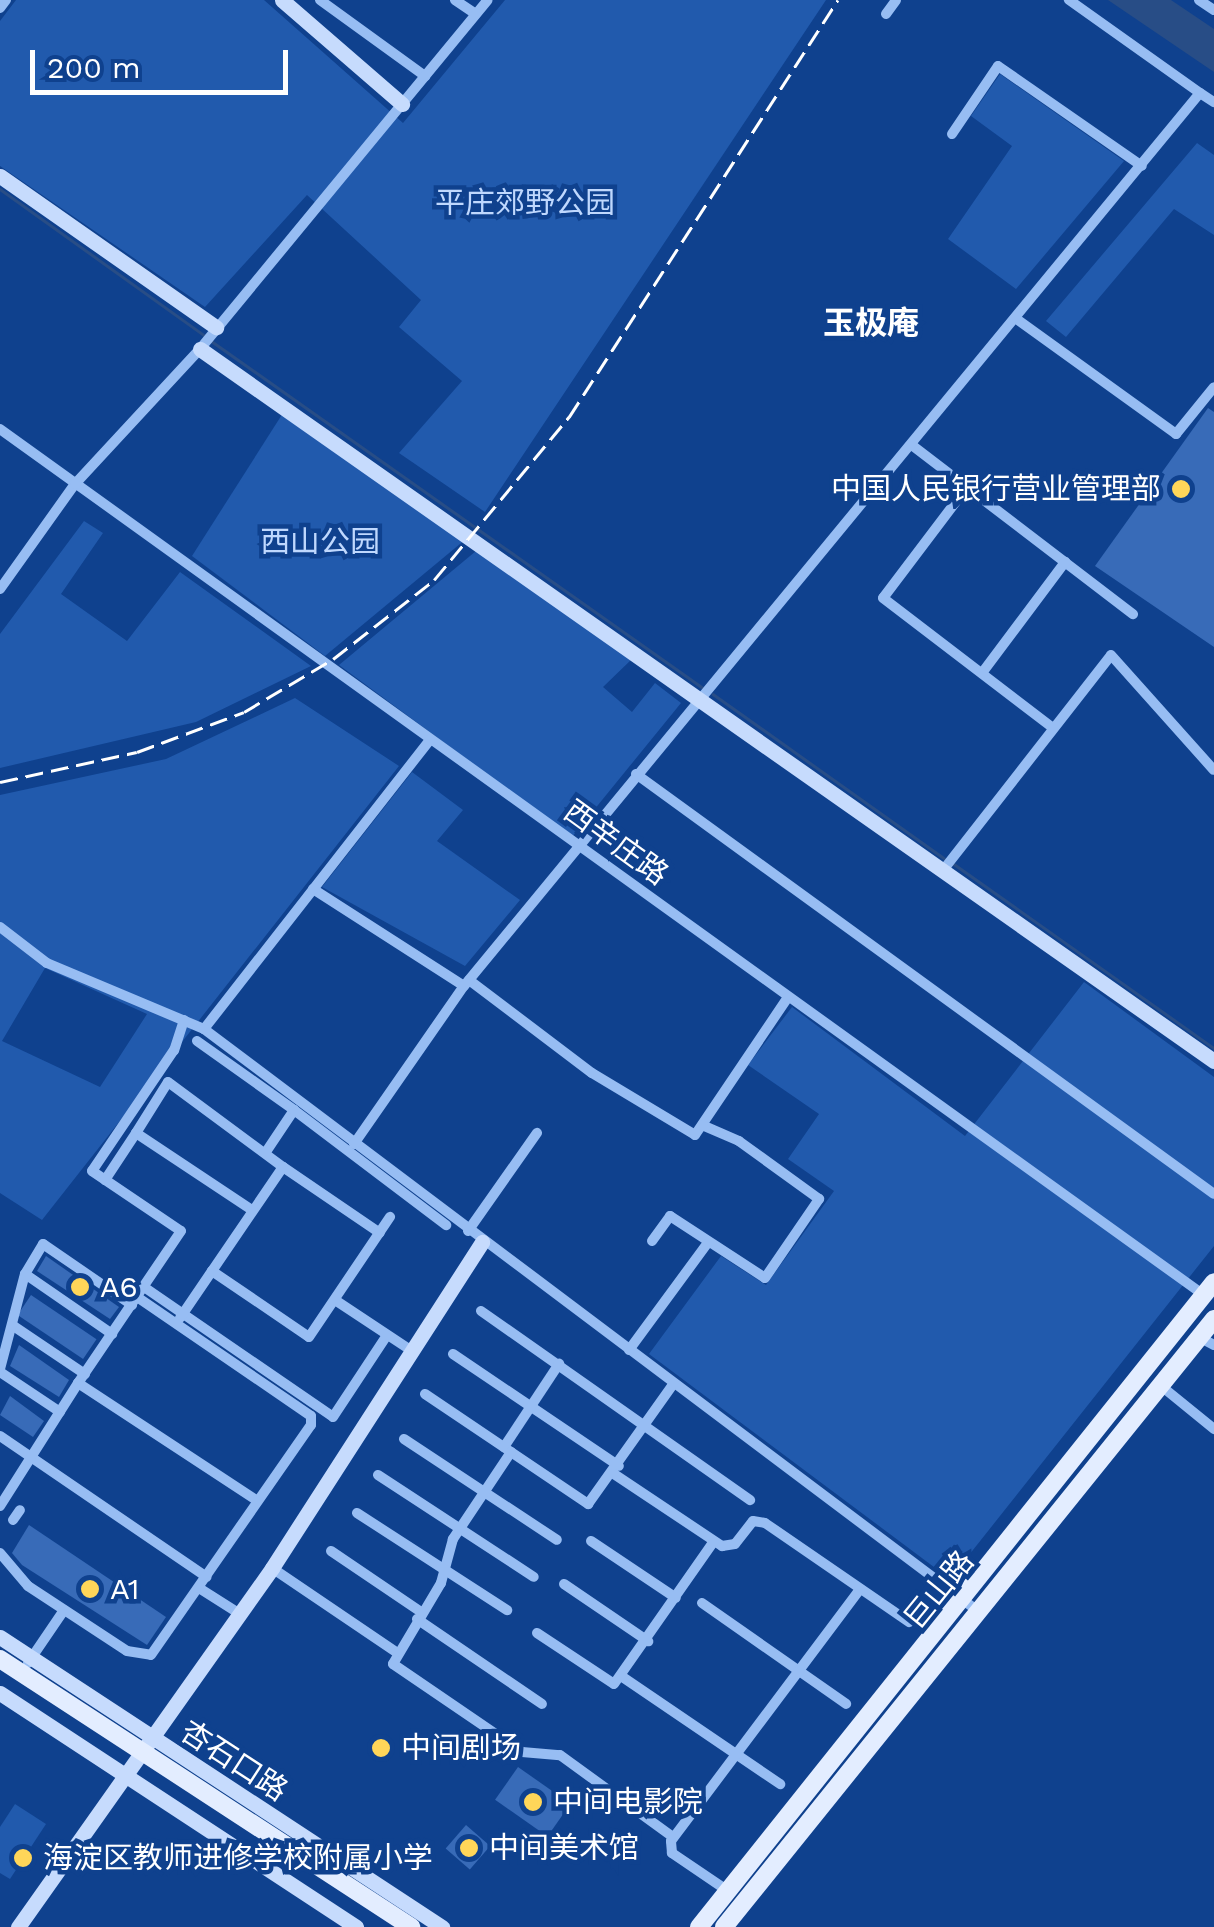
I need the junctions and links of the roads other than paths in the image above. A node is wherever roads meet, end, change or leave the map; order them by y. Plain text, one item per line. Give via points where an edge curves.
1 (6, 0) edge
2 (282, 0) edge
3 (320, 0) edge
4 (454, 0) edge
5 (488, 0) edge
6 (896, 0) edge
7 (1069, 0) edge
8 (1198, 0) edge
9 (0, 8) edge
10 (1214, 10) edge
11 (476, 14) junction
12 (886, 14) dead end
13 (425, 76) junction
14 (1200, 92) junction
15 (1214, 102) edge
16 (402, 104) junction
17 (952, 134) dead end
18 (1142, 166) junction
19 (0, 176) edge
20 (1018, 320) junction
21 (215, 327) junction
22 (200, 349) junction
23 (1214, 387) edge
24 (0, 429) edge
25 (913, 446) junction
26 (76, 484) junction
27 (967, 487) junction
28 (1065, 562) junction
29 (0, 590) edge
30 (1132, 614) dead end
31 (982, 673) junction
32 (704, 701) junction
33 (1052, 727) junction
34 (430, 740) junction
35 (1214, 770) edge
36 (636, 774) junction
37 (580, 848) junction
38 (944, 869) junction
39 (313, 889) junction
40 (0, 927) edge
41 (466, 983) junction
42 (788, 997) junction
43 (184, 1020) junction
44 (204, 1029) junction
45 (197, 1041) dead end
46 (1214, 1061) edge
47 (298, 1113) junction
48 (702, 1125) junction
49 (294, 1127) dead end
50 (136, 1132) junction
51 (538, 1133) dead end
52 (354, 1144) junction
53 (266, 1152) junction
54 (283, 1167) junction
55 (105, 1180) junction
56 (1214, 1194) edge
57 (252, 1210) junction
58 (390, 1217) dead end
59 (446, 1225) dead end
60 (468, 1231) junction
61 (380, 1233) junction
62 (652, 1241) dead end
63 (482, 1242) junction
64 (707, 1244) junction
65 (212, 1271) junction
66 (25, 1274) junction
67 (1209, 1289) edge
68 (138, 1297) junction
69 (335, 1300) junction
70 (481, 1311) dead end
71 (1214, 1318) edge
72 (180, 1319) junction
73 (12, 1325) junction
74 (112, 1334) junction
75 (387, 1335) junction
76 (1206, 1341) edge
77 (409, 1349) junction
78 (629, 1350) junction
79 (453, 1354) dead end
80 (559, 1364) junction
81 (0, 1371) edge
82 (82, 1379) junction
83 (674, 1383) junction
84 (1160, 1385) junction
85 (425, 1394) dead end
86 (60, 1412) junction
87 (647, 1426) junction
88 (1214, 1428) edge
89 (0, 1436) edge
90 (404, 1438) dead end
91 (507, 1449) junction
92 (30, 1456) junction
93 (617, 1470) junction
94 (378, 1475) dead end
95 (484, 1492) junction
96 (1, 1500) edge
97 (256, 1500) junction
98 (750, 1500) dead end
99 (357, 1513) dead end
100 (459, 1530) junction
101 (557, 1540) dead end
102 (592, 1541) dead end
103 (714, 1541) junction
104 (331, 1551) dead end
105 (0, 1553) edge
106 (272, 1568) junction
107 (445, 1568) junction
108 (208, 1577) junction
109 (534, 1577) dead end
110 (564, 1584) dead end
111 (199, 1588) junction
112 (860, 1589) junction
113 (676, 1598) junction
114 (702, 1603) dead end
115 (972, 1608) junction
116 (64, 1610) junction
117 (506, 1610) dead end
118 (240, 1614) junction
119 (419, 1616) junction
120 (910, 1622) dead end
121 (537, 1633) dead end
122 (0, 1637) edge
123 (648, 1641) junction
124 (396, 1652) junction
125 (0, 1659) edge
126 (16, 1669) edge
127 (803, 1674) junction
128 (624, 1678) junction
129 (0, 1694) edge
130 (542, 1704) dead end
131 (846, 1704) dead end
132 (137, 1751) junction
133 (736, 1754) junction
134 (118, 1778) junction
135 (780, 1784) dead end
136 (674, 1837) junction
137 (322, 1887) junction
138 (728, 1891) junction
139 (18, 1927) edge
140 (356, 1927) edge
141 (389, 1927) edge
142 (410, 1927) edge
143 (442, 1927) edge
144 (700, 1927) edge
145 (724, 1927) edge

1 - 9 street
2 - 16 street
3 - 13 street
4 - 11 street
5 - 11 street
6 - 12 street
7 - 14 street
8 - 10 street
11 - 13 street
13 - 16 street
14 - 15 street
14 - 18 street
16 - 21 street
17 - 18 street via 998,66
18 - 20 street
19 - 21 street
20 - 23 street via 1176,434
20 - 25 street
21 - 22 street
22 - 26 street
22 - 32 street
24 - 26 street, 西辛庄路
25 - 27 street
25 - 32 street
26 - 29 street
26 - 34 street, 西辛庄路
27 - 28 street
27 - 31 street via 883,598
28 - 30 street
28 - 31 street
31 - 33 street
32 - 36 street
32 - 38 street
33 - 35 street via 1111,655
33 - 38 street
34 - 37 street, 西辛庄路
34 - 39 street
36 - 37 street
36 - 56 street
37 - 41 street
37 - 42 street, 西辛庄路
38 - 46 street
39 - 41 street
39 - 44 street
40 - 43 street via 47,963
41 - 48 street via 592,1073 695,1135
41 - 52 street
42 - 48 street
42 - 67 street, 西辛庄路
43 - 44 street
43 - 55 street via 174,1050 92,1172
44 - 52 street
45 - 47 street
47 - 49 street
47 - 53 street
47 - 59 street
48 - 64 street via 739,1141 819,1200 765,1278
50 - 53 street via 168,1082
50 - 55 street
50 - 57 street
51 - 60 street
52 - 60 street
53 - 54 street
54 - 57 street
54 - 61 street
55 - 68 street via 181,1231
57 - 65 street
58 - 61 street
60 - 63 street
61 - 69 street
62 - 64 street via 670,1216
63 - 77 street
63 - 78 street
64 - 78 street
65 - 69 street via 306,1340
65 - 72 street
66 - 68 street via 43,1244
66 - 73 street
66 - 74 street
67 - 115 main road, 巨山路
68 - 72 street
68 - 74 street
69 - 75 street
70 - 80 street
71 - 76 main road, 巨山路
72 - 75 street via 333,1417
72 - 97 street via 310,1416
73 - 81 street
73 - 82 street
74 - 82 street
75 - 77 street
76 - 84 main road, 巨山路
77 - 106 street
78 - 83 street
79 - 93 street
80 - 87 street
80 - 91 street
81 - 86 street
82 - 86 street
82 - 97 street
83 - 87 street
83 - 115 street
84 - 88 street
84 - 115 main road, 巨山路
85 - 91 street
86 - 92 street
87 - 93 street
87 - 98 street
89 - 92 street
90 - 95 street
91 - 93 street via 588,1504
91 - 95 street
92 - 96 street
92 - 108 street
93 - 103 street
94 - 100 street
95 - 100 street
95 - 101 street
97 - 108 street
99 - 107 street
100 - 107 street
100 - 109 street
102 - 113 street
103 - 112 street via 732,1546 761,1522
103 - 113 street
104 - 119 street
105 - 116 street via 28,1586
106 - 118 street
106 - 124 street
107 - 117 street
107 - 119 street
108 - 111 street
110 - 123 street
111 - 116 street via 158,1651 145,1657
111 - 118 street
112 - 120 street
112 - 127 street
113 - 123 street
114 - 127 street
115 - 138 main road, 巨山路
115 - 145 main road, 巨山路
116 - 126 street
118 - 132 street
119 - 124 street
119 - 130 street
121 - 128 street via 614,1684
122 - 126 street, 杏石口路
123 - 128 street
124 - 136 street via 393,1664 510,1745 560,1756
125 - 126 main road, 杏石口路
126 - 132 main road, 杏石口路
126 - 132 street, 杏石口路
127 - 131 street
127 - 133 street via 786,1680
128 - 133 street
129 - 134 street, 杏石口路
132 - 134 street
132 - 137 main road, 杏石口路
132 - 143 street, 杏石口路
133 - 135 street
133 - 136 street
134 - 137 street, 杏石口路
134 - 139 street
136 - 138 street via 672,1853
137 - 140 street, 杏石口路
137 - 141 main road, 杏石口路
137 - 142 main road, 杏石口路
138 - 144 main road, 巨山路

